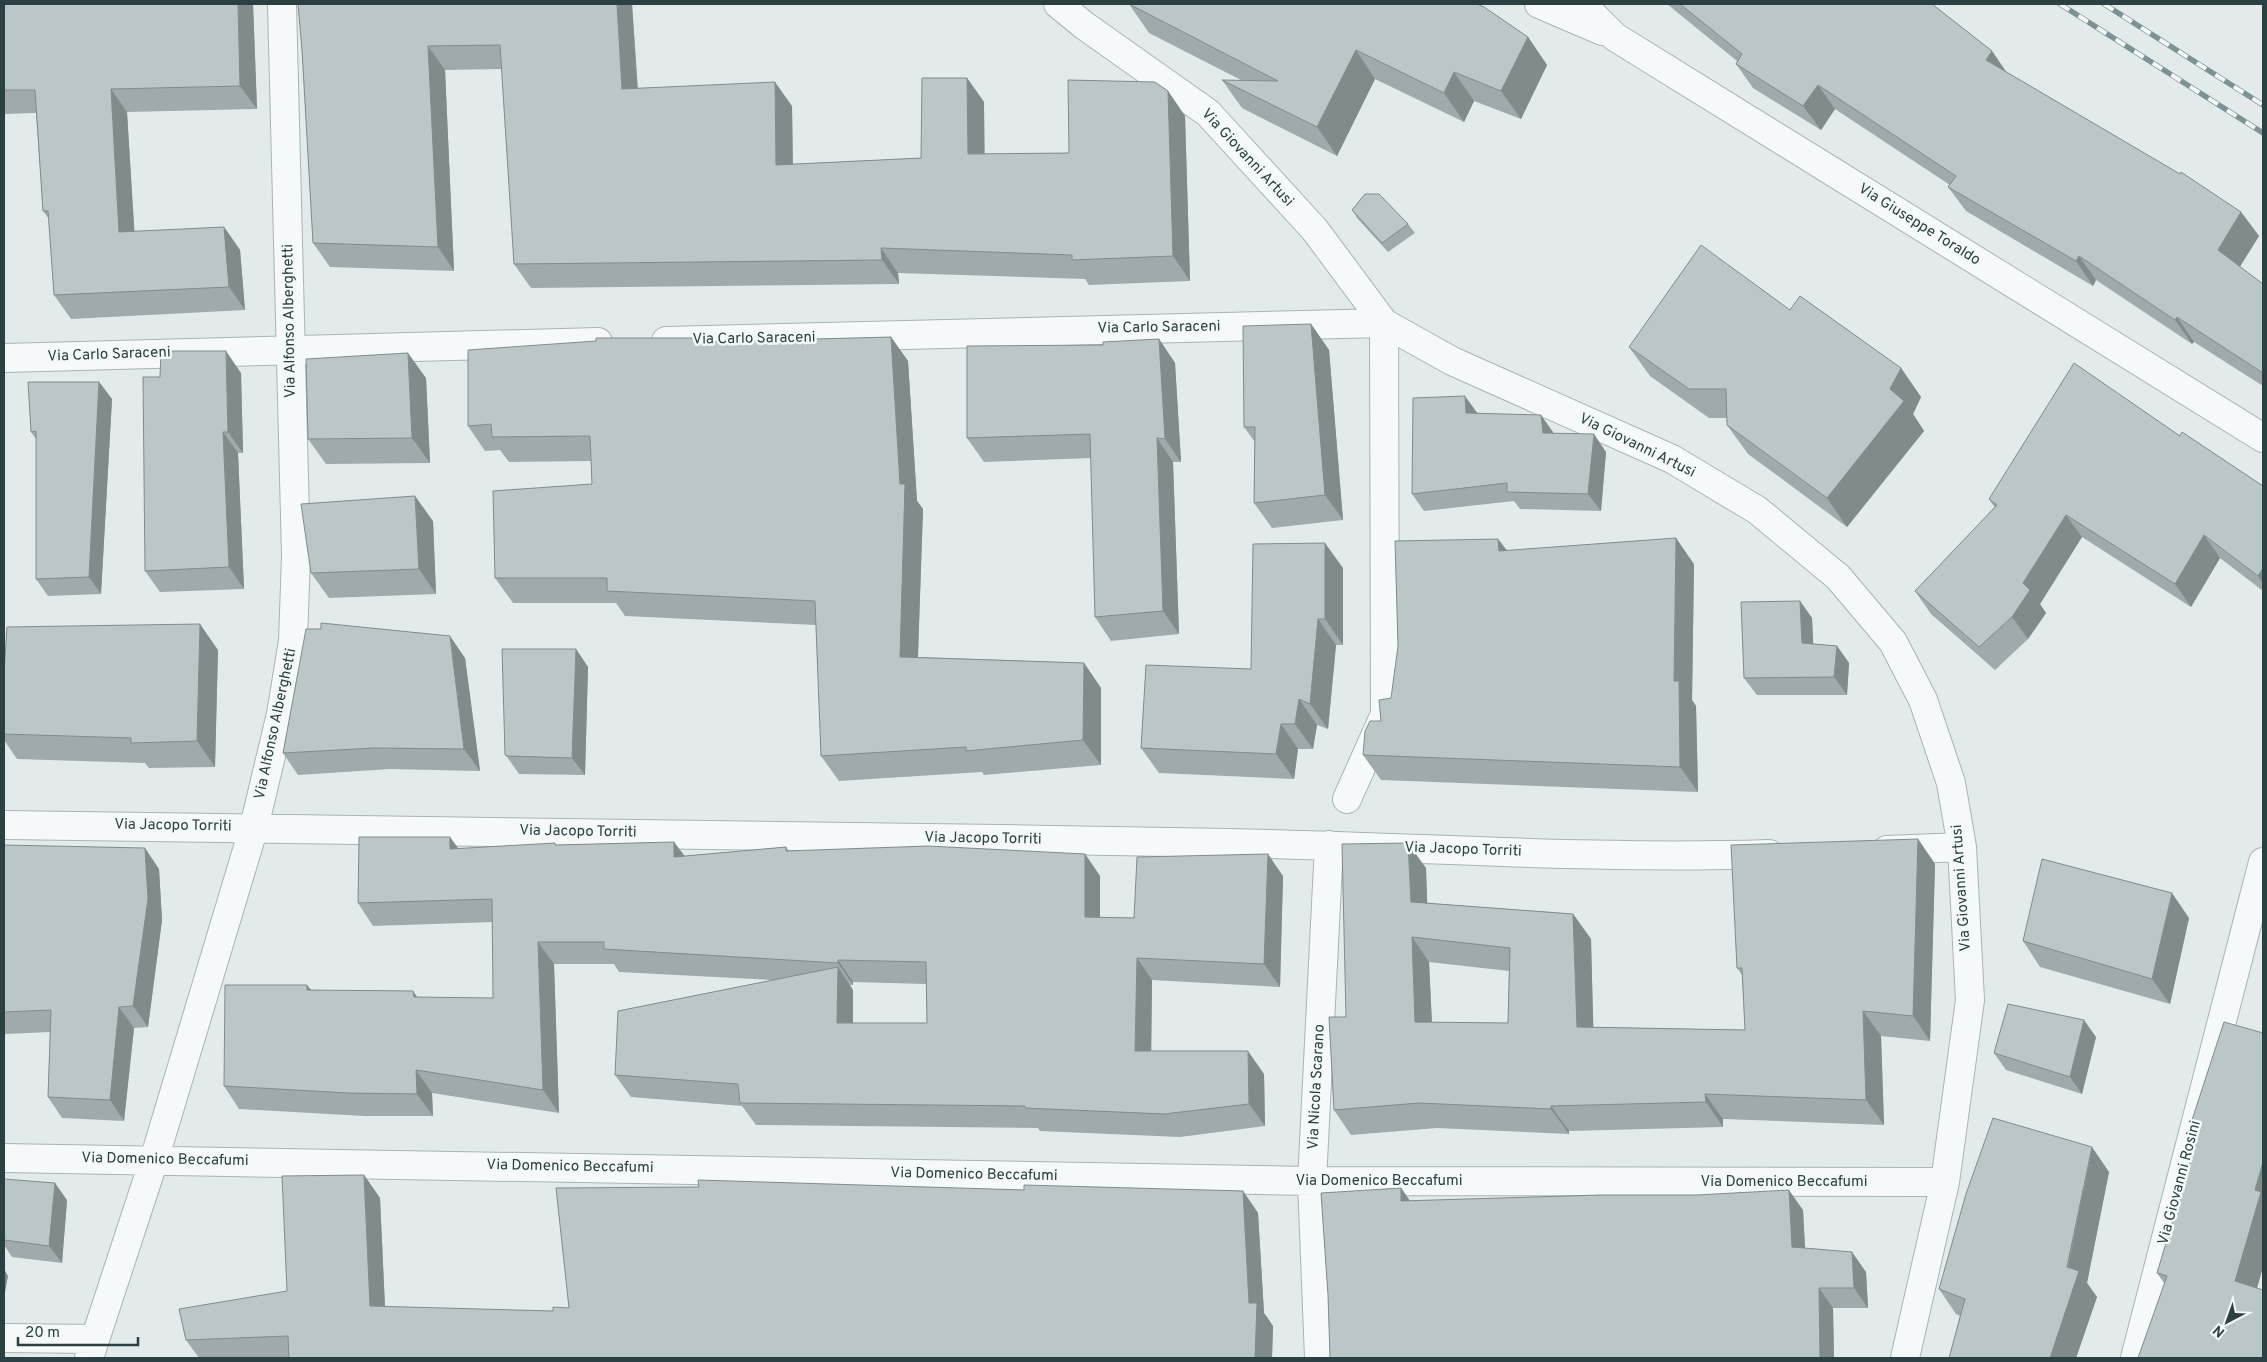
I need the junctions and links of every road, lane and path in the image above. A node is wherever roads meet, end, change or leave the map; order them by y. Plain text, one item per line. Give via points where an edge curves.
1 (282, 4) edge
2 (1058, 4) edge
3 (1539, 4) edge
4 (1582, 4) edge
5 (1615, 37) junction
6 (1384, 323) junction
7 (291, 350) junction
8 (4, 358) edge
9 (2263, 438) edge
10 (1347, 799) dead end
11 (4, 825) edge
12 (254, 827) junction
13 (1329, 845) junction
14 (1962, 847) junction
15 (1864, 851) edge
16 (1795, 853) edge
17 (2263, 862) edge
18 (4, 1158) edge
19 (154, 1160) junction
20 (1312, 1181) junction
21 (1945, 1182) junction
22 (4, 1338) edge
23 (92, 1348) edge
24 (1319, 1358) edge
25 (1905, 1358) edge
26 (2135, 1358) edge

1 - 7 street, Via Alfonso Alberghetti
2 - 6 street, Via Giovanni Artusi via 1208,113 1315,230
3 - 5 street
4 - 5 street, Via Giuseppe Toraldo
5 - 9 street, Via Giuseppe Toraldo
6 - 7 street, Via Carlo Saraceni
6 - 10 street via 1385,714
6 - 14 street, Via Giovanni Artusi via 1452,360 1672,459 1756,510 1838,577 1893,642 1923,700 1952,783
7 - 8 street, Via Carlo Saraceni
7 - 12 street, Via Alfonso Alberghetti via 296,556 293,642 281,714
11 - 12 street, Via Jacopo Torriti
12 - 13 street, Via Jacopo Torriti
12 - 19 street, Via Alfonso Alberghetti
13 - 16 street, Via Jacopo Torriti via 1676,857
13 - 20 street, Via Nicola Scarano
14 - 15 street
14 - 21 street, Via Giovanni Artusi via 1970,1000
17 - 26 street, Via Giovanni Rosini
18 - 19 street, Via Domenico Beccafumi
19 - 20 street, Via Domenico Beccafumi
19 - 23 street, Via Alfonso Alberghetti
20 - 21 street, Via Domenico Beccafumi
20 - 24 street, Via Nicola Scarano
21 - 25 street, Via Giovanni Artusi
22 - 23 street

